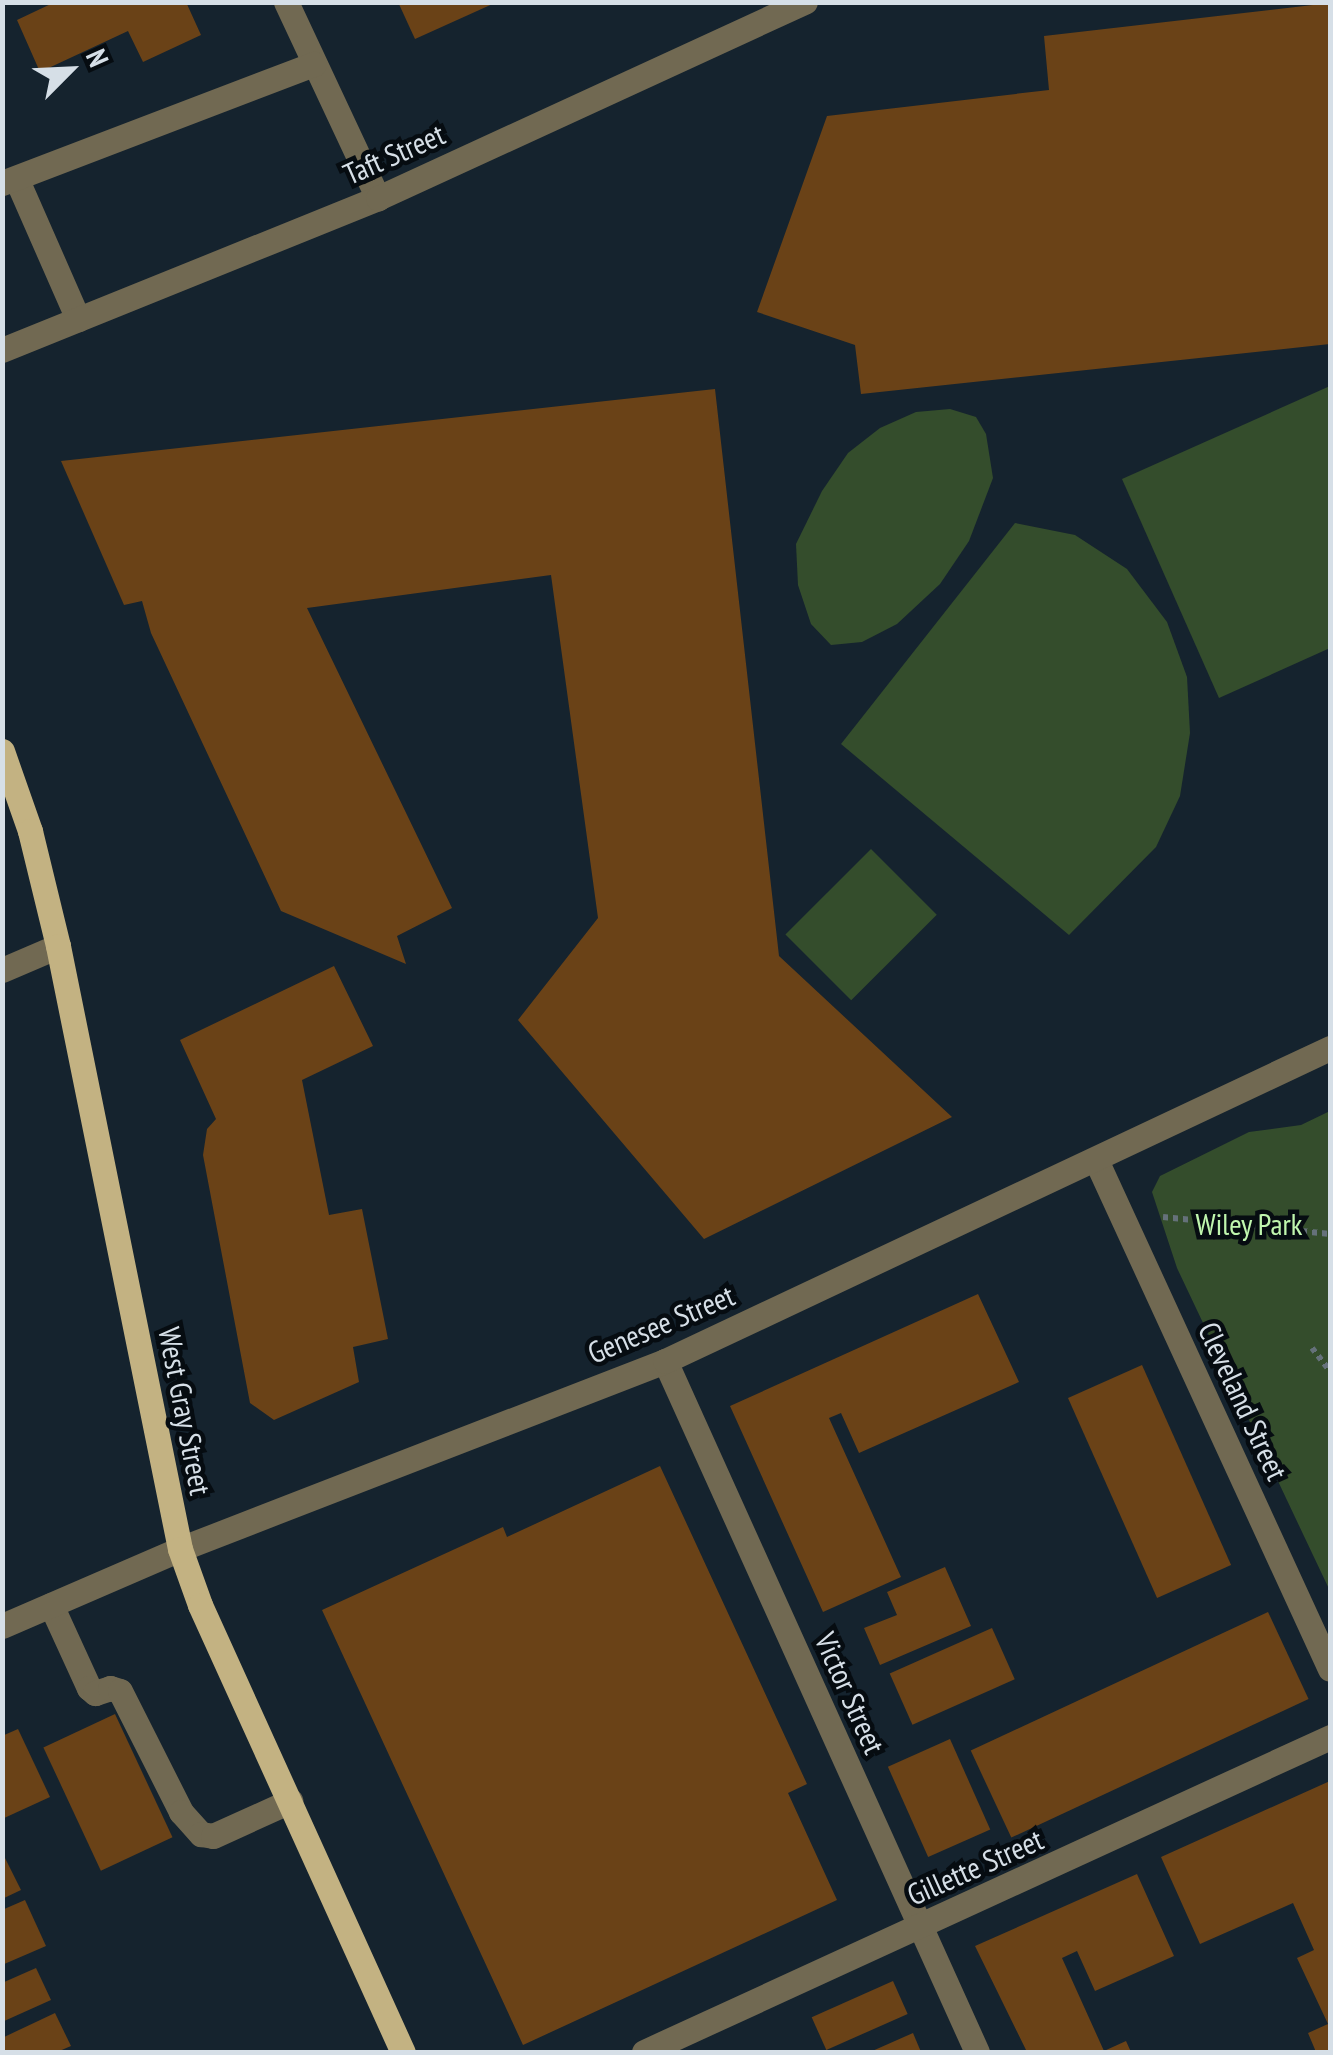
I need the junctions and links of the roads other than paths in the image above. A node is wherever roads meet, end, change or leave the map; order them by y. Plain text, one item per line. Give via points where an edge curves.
1 (286, 2) edge
2 (805, 2) edge
3 (314, 64) junction
4 (10, 182) edge
5 (378, 198) junction
6 (78, 319) junction
7 (2, 350) edge
8 (2, 751) edge
9 (58, 946) junction
10 (2, 970) edge
11 (1330, 1048) edge
12 (1096, 1160) junction
13 (665, 1360) junction
14 (180, 1549) junction
15 (51, 1605) junction
16 (2, 1626) edge
17 (1330, 1669) edge
18 (1330, 1737) edge
19 (290, 1802) junction
20 (921, 1927) junction
21 (402, 2052) edge
22 (644, 2052) edge
23 (978, 2052) edge

1 - 3 street
2 - 5 street, Taft Street
3 - 4 street
3 - 5 street
4 - 6 street
5 - 6 street, Taft Street
6 - 7 street, Taft Street
8 - 9 main road, West Gray Street
9 - 10 street
9 - 14 main road, West Gray Street
11 - 12 street, Genesee Street
12 - 13 street, Genesee Street
12 - 17 street, Cleveland Street
13 - 14 street, Genesee Street
13 - 20 street, Victor Street
14 - 15 street, Genesee Street
14 - 19 main road, West Gray Street
15 - 16 street, Genesee Street
15 - 19 street via 89,1688 120,1691 181,1812 201,1834 213,1836
18 - 20 street, Gillette Street
19 - 21 main road, West Gray Street
20 - 22 street, Gillette Street
20 - 23 street, Victor Street

